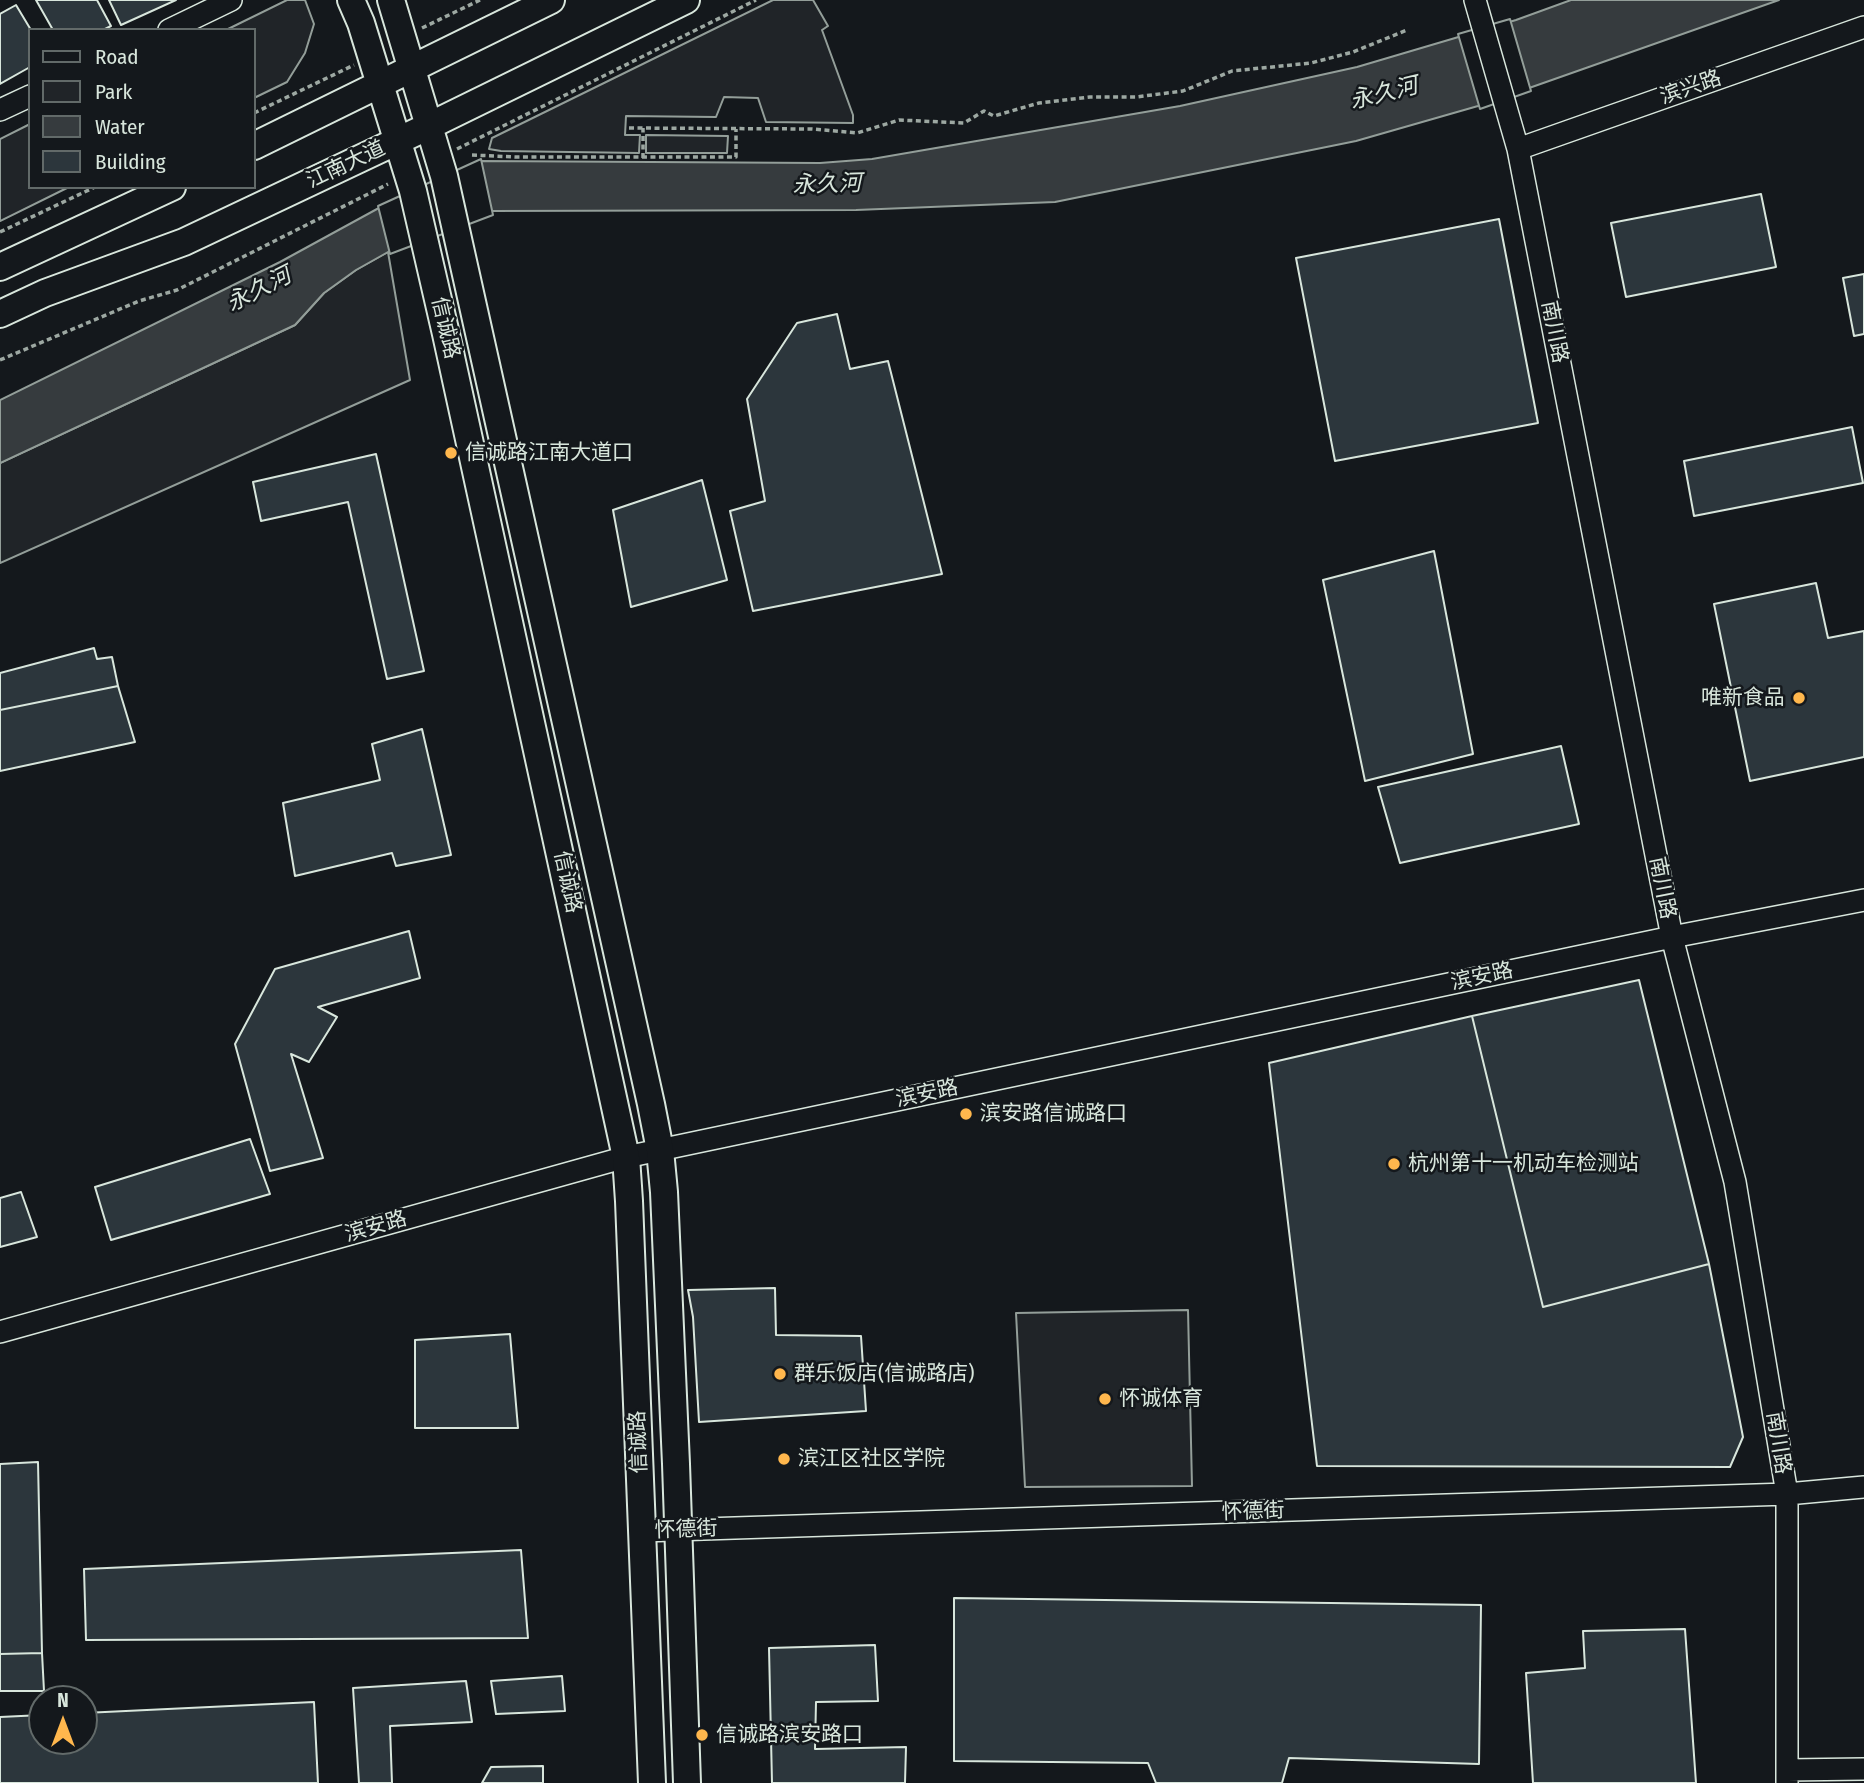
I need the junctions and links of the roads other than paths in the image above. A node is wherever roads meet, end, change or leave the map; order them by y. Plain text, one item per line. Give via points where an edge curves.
1 (231, 0) edge
2 (351, 0) edge
3 (391, 0) edge
4 (551, 0) edge
5 (686, 0) edge
6 (1475, 0) edge
7 (1864, 27) edge
8 (173, 28) edge
9 (412, 67) junction
10 (379, 83) junction
11 (28, 97) edge
12 (0, 110) edge
13 (429, 126) junction
14 (397, 141) junction
15 (256, 145) edge
16 (1518, 149) junction
17 (168, 189) edge
18 (0, 267) edge
19 (0, 314) edge
20 (1864, 900) edge
21 (1672, 937) junction
22 (660, 1150) junction
23 (626, 1157) junction
24 (0, 1332) edge
25 (1864, 1487) edge
26 (1787, 1494) junction
27 (678, 1530) junction
28 (642, 1531) junction
29 (1864, 1769) edge
30 (1787, 1776) edge
31 (652, 1783) edge
32 (687, 1783) edge

1 - 8 street
2 - 10 main road, 信诚路
3 - 9 main road, 信诚路
4 - 9 main road
5 - 13 main road, 江南大道
6 - 16 street, 南川路
7 - 16 street, 滨兴路
9 - 10 main road
9 - 13 main road, 信诚路
10 - 14 main road, 信诚路
10 - 15 main road
11 - 12 street
13 - 14 main road, 江南大道
13 - 22 main road, 信诚路 via 479,327
14 - 19 main road, 江南大道 via 184,242
14 - 23 main road, 信诚路 via 446,334
16 - 21 street, 南川路
17 - 18 main road
20 - 21 street, 滨安路
21 - 22 street, 滨安路
21 - 26 street, 南川路 via 1735,1182
22 - 23 street, 滨安路
22 - 27 main road, 信诚路
23 - 24 street, 滨安路
23 - 28 main road, 信诚路
25 - 26 street, 怀德街
26 - 27 street, 怀德街
26 - 30 street, 南川路
27 - 28 street, 怀德街
27 - 32 main road, 信诚路
28 - 31 main road, 信诚路
29 - 30 street

